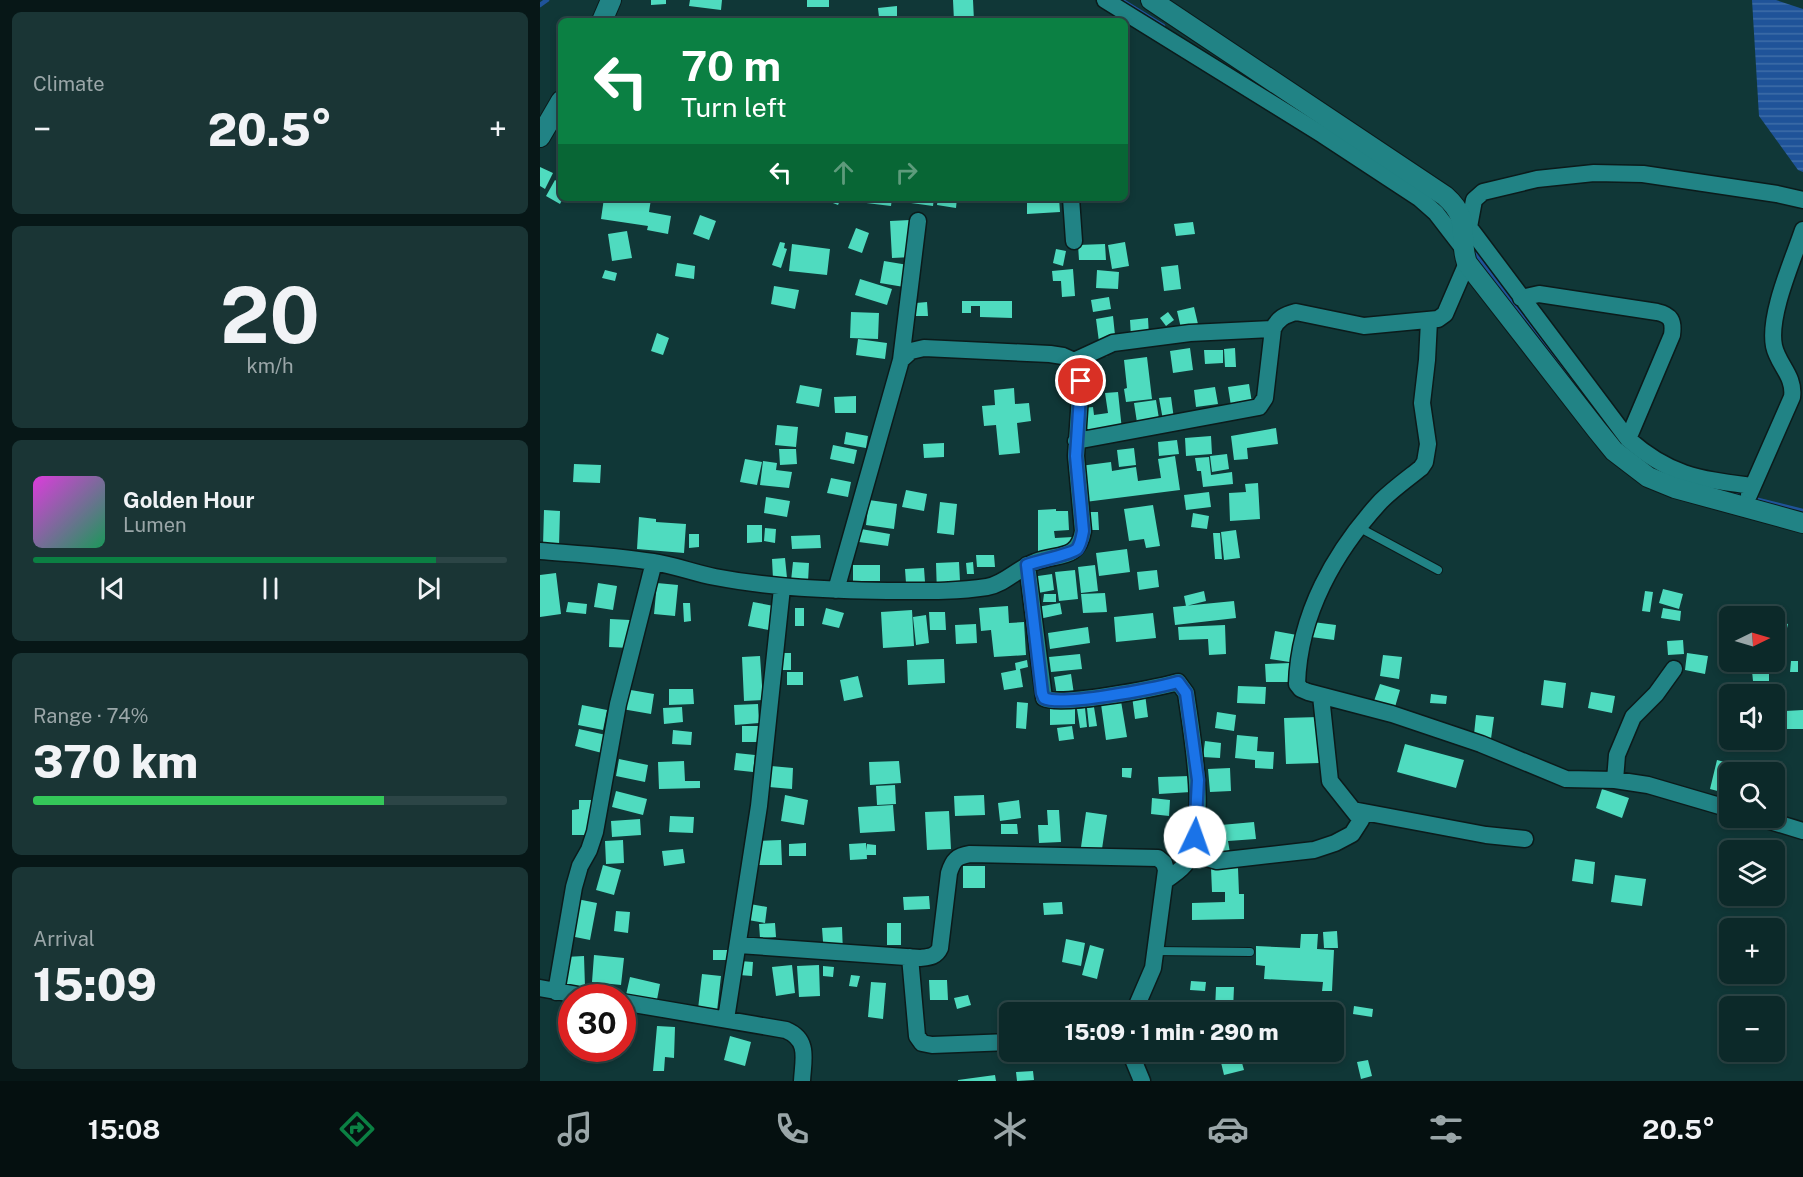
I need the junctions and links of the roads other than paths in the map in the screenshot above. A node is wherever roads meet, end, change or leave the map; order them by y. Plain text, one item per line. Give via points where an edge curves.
1 (611, 0) edge
2 (1105, 0) edge
3 (1151, 0) edge
4 (1121, 9) edge
5 (603, 18) edge
6 (558, 106) edge
7 (540, 137) edge
8 (1803, 200) edge
9 (1071, 201) edge
10 (918, 221) dead end
11 (1803, 230) edge
12 (1074, 241) dead end
13 (1466, 242) junction
14 (1521, 298) junction
15 (1429, 321) junction
16 (1273, 329) junction
17 (901, 360) junction
18 (1074, 361) junction
19 (1628, 439) junction
20 (1076, 441) junction
21 (1748, 496) junction
22 (1803, 523) edge
23 (1360, 528) junction
24 (540, 551) edge
25 (654, 562) junction
26 (1027, 565) junction
27 (1438, 570) dead end
28 (782, 588) junction
29 (836, 590) junction
30 (1674, 669) dead end
31 (1321, 696) junction
32 (1615, 780) junction
33 (1719, 806) edge
34 (1353, 810) junction
35 (1785, 826) edge
36 (1803, 831) edge
37 (1526, 839) dead end
38 (1189, 853) junction
39 (1164, 881) junction
40 (739, 945) junction
41 (1155, 951) junction
42 (1250, 952) dead end
43 (910, 957) junction
44 (548, 990) edge
45 (1139, 1002) edge
46 (636, 1004) edge
47 (726, 1019) junction
48 (999, 1042) edge
49 (1134, 1062) edge
50 (802, 1081) edge
51 (1142, 1081) edge

1 - 5 street
2 - 4 street
3 - 13 street via 1445,196 1461,214
4 - 13 street via 1419,198
6 - 7 street
8 - 13 street via 1643,174 1594,173 1537,179 1483,192 1474,200
9 - 12 street
10 - 17 street
11 - 21 street via 1772,333 1774,349 1791,380 1792,397
13 - 14 street
13 - 15 street via 1445,314
13 - 21 street via 1614,451 1630,465 1675,488
14 - 19 street
14 - 19 street via 1539,294 1657,312 1671,320 1672,335
15 - 16 street via 1356,325 1296,312 1277,321
15 - 23 street via 1422,403 1428,444 1425,462 1381,501
16 - 18 street via 1190,333 1113,343
16 - 20 street via 1265,398 1260,407
17 - 18 street via 911,351 924,348 1050,354
17 - 29 street
18 - 20 street via 1080,369 1081,381
19 - 21 street via 1645,454 1678,472
20 - 26 street via 1081,541 1065,555
21 - 22 street
23 - 27 lane
23 - 31 street via 1328,575 1304,633 1297,684
24 - 25 street
25 - 28 street
25 - 44 street via 618,704 595,832 580,866
26 - 29 street via 988,587
26 - 38 street via 1044,698 1083,699 1178,682 1186,693 1198,780 1195,837
28 - 29 street
28 - 40 street via 759,806
30 - 32 street via 1633,717 1617,755
31 - 32 street via 1481,744 1566,779
31 - 34 street via 1330,781
32 - 33 street
34 - 37 street
34 - 38 street via 1361,820 1352,834 1314,850 1217,861
35 - 36 street
38 - 39 street via 1185,864
39 - 41 street
39 - 43 street via 1166,870 1158,858 959,856 949,873 938,953 932,957
40 - 43 street
40 - 47 street
41 - 42 lane
41 - 45 street via 1150,978
43 - 48 street via 917,1036 922,1043
46 - 47 street
47 - 50 street via 796,1034 804,1053
49 - 51 street

